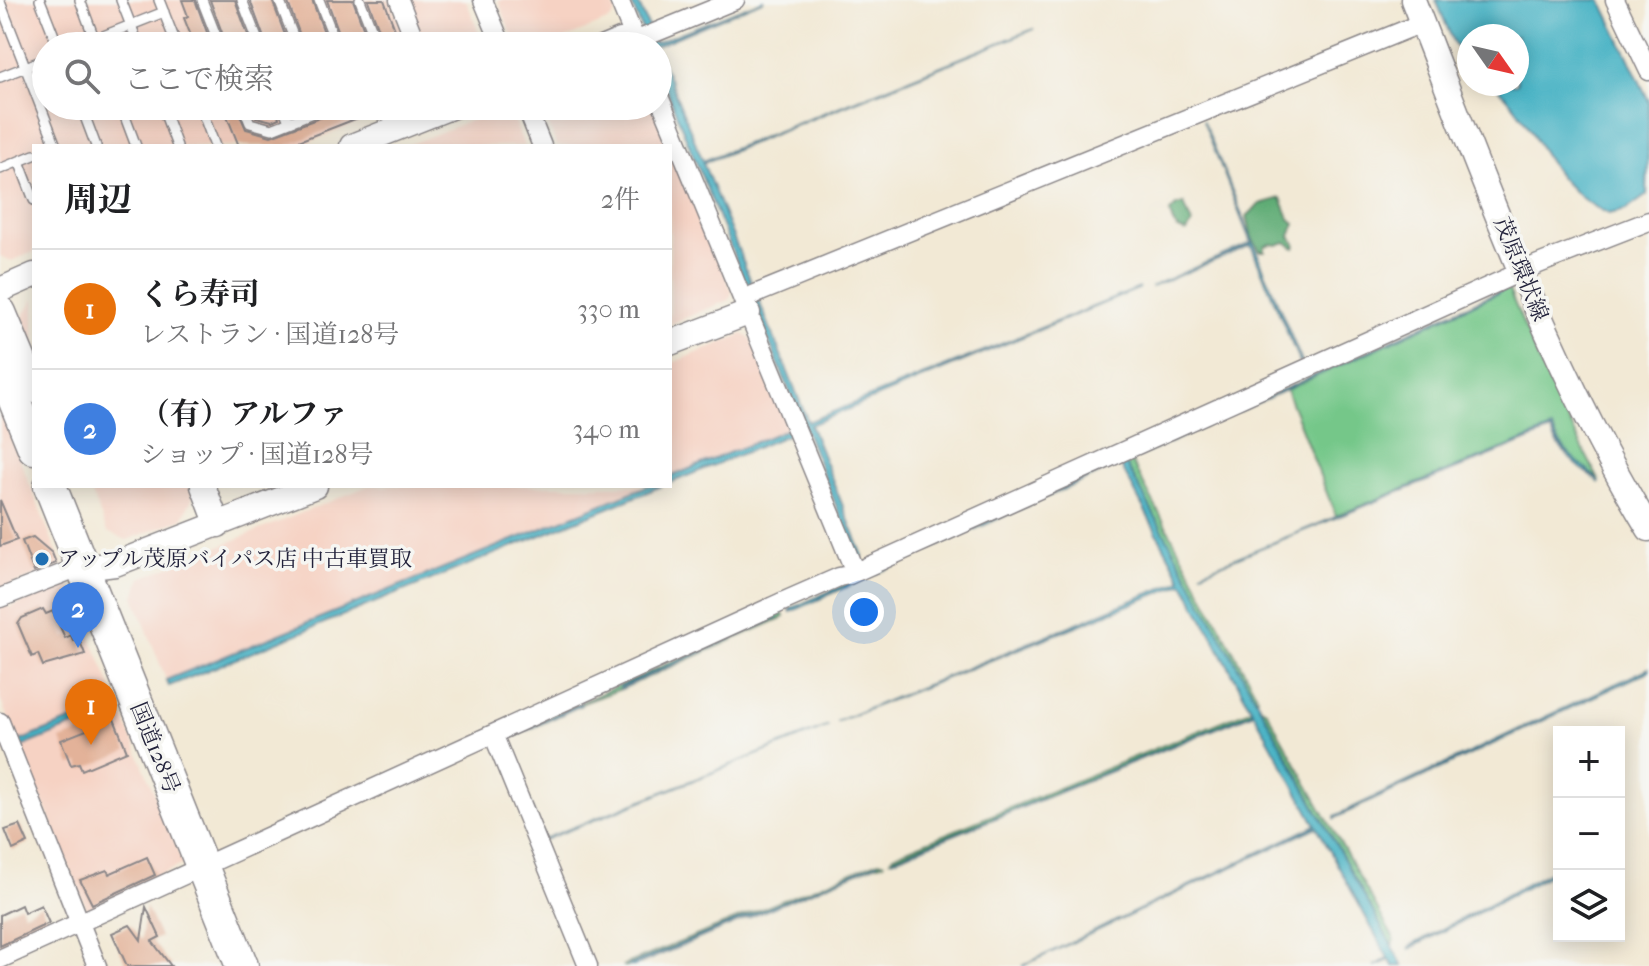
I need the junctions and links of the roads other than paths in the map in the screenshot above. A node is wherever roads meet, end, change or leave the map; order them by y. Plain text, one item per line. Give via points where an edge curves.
1 (40, 0) edge
2 (80, 0) edge
3 (121, 0) edge
4 (159, 0) edge
5 (202, 0) edge
6 (242, 0) edge
7 (279, 0) edge
8 (319, 0) edge
9 (360, 0) edge
10 (399, 0) edge
11 (483, 0) edge
12 (619, 0) edge
13 (735, 0) edge
14 (1413, 0) edge
15 (1615, 0) edge
16 (0, 2) edge
17 (164, 12) junction
18 (1422, 23) junction
19 (131, 25) junction
20 (53, 32) edge
21 (92, 32) edge
22 (117, 32) edge
23 (134, 32) edge
24 (172, 32) edge
25 (215, 32) edge
26 (255, 32) edge
27 (292, 32) edge
28 (332, 32) edge
29 (373, 32) edge
30 (412, 32) edge
31 (496, 32) edge
32 (632, 32) edge
33 (657, 32) edge
34 (32, 64) edge
35 (25, 67) junction
36 (1649, 71) edge
37 (0, 77) edge
38 (32, 85) edge
39 (46, 120) edge
40 (86, 120) edge
41 (126, 120) edge
42 (167, 120) edge
43 (205, 120) edge
44 (249, 120) edge
45 (294, 120) edge
46 (415, 120) edge
47 (532, 120) edge
48 (669, 120) edge
49 (289, 122) joint
50 (55, 144) edge
51 (95, 144) edge
52 (135, 144) edge
53 (176, 144) edge
54 (214, 144) edge
55 (357, 144) edge
56 (541, 144) edge
57 (32, 156) edge
58 (19, 161) junction
59 (0, 169) edge
60 (32, 195) edge
61 (1649, 221) edge
62 (1522, 272) junction
63 (32, 276) edge
64 (0, 290) edge
65 (745, 306) junction
66 (0, 313) edge
67 (672, 342) edge
68 (0, 364) edge
69 (32, 389) edge
70 (32, 443) edge
71 (51, 488) edge
72 (73, 488) edge
73 (204, 488) edge
74 (310, 488) edge
75 (218, 525) junction
76 (1649, 529) edge
77 (94, 567) junction
78 (855, 572) junction
79 (0, 598) edge
80 (2, 734) edge
81 (493, 734) junction
82 (211, 863) junction
83 (80, 924) junction
84 (0, 959) edge
85 (97, 966) edge
86 (242, 966) edge
87 (262, 966) edge
88 (588, 966) edge

1 - 20 lane
2 - 21 lane
3 - 19 lane
4 - 17 lane
5 - 25 lane
6 - 26 lane
7 - 27 lane
8 - 28 lane
9 - 29 lane
10 - 30 street
11 - 31 street
12 - 32 street
13 - 33 street
14 - 18 main road, 茂原環状線
15 - 36 street
16 - 35 lane
17 - 19 lane
17 - 24 lane
18 - 62 main road, 茂原環状線
18 - 65 street
19 - 22 lane
19 - 23 lane
34 - 35 lane
35 - 37 lane
35 - 38 lane
39 - 50 lane
40 - 51 lane
41 - 52 lane
42 - 53 lane
43 - 54 lane
44 - 49 lane via 272,129
45 - 49 lane
46 - 55 main road
47 - 56 street
48 - 65 street
57 - 58 lane
58 - 59 lane
58 - 60 lane
61 - 62 street
62 - 76 main road, 茂原環状線 via 1572,387
62 - 78 street
63 - 64 main road
65 - 67 main road
65 - 78 street
66 - 69 highway
68 - 70 highway
71 - 77 highway, 国道128号
72 - 77 highway, 国道128号
73 - 75 main road
74 - 75 main road
75 - 77 main road
77 - 79 street via 69,571
77 - 82 highway, 国道128号
78 - 81 street
80 - 83 street
81 - 82 street
81 - 88 street
82 - 83 street
82 - 86 highway, 国道128号
82 - 87 highway, 国道128号
83 - 84 street
83 - 85 street

